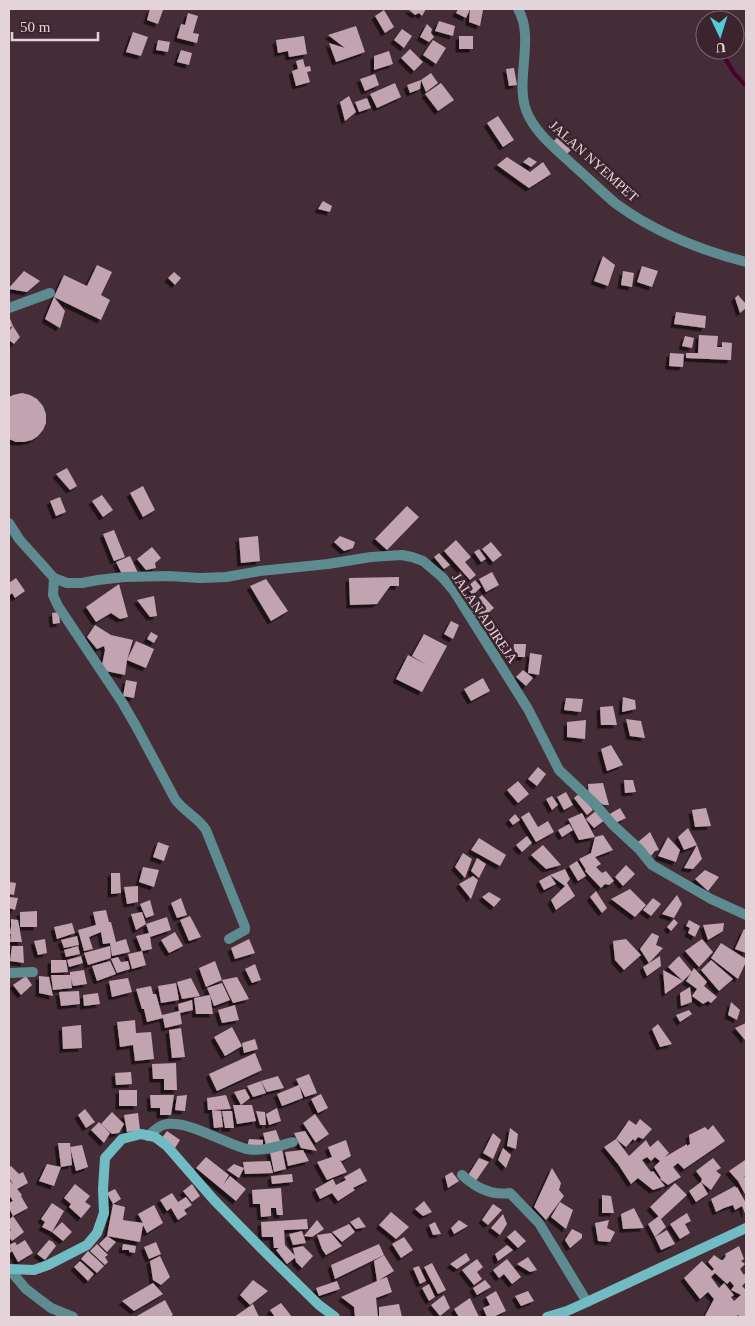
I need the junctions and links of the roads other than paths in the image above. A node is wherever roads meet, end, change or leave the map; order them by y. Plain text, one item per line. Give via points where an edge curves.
1 (518, 9) edge
2 (746, 262) edge
3 (50, 292) dead end
4 (9, 308) edge
5 (9, 522) edge
6 (54, 578) junction
7 (746, 915) edge
8 (229, 939) dead end
9 (33, 972) dead end
10 (9, 973) edge
11 (148, 1136) junction
12 (293, 1142) dead end
13 (462, 1175) dead end
14 (746, 1228) edge
15 (9, 1269) edge
16 (587, 1302) junction
17 (73, 1317) edge
18 (335, 1317) edge
19 (547, 1317) edge

1 - 2 street, JALAN NYEMPET via 524,21 523,89 526,110 536,128 615,202 647,224 681,240
3 - 4 street
5 - 6 street via 19,539
6 - 7 street, JALAN ADIREJA via 82,583 124,577 226,577 402,555 423,561 454,591 528,709 558,770 652,865 710,899
6 - 8 street via 53,595 58,606 138,728 175,799 206,830 245,927
9 - 10 street
11 - 12 street via 165,1124 172,1124 249,1149 272,1148
11 - 15 street via 141,1134 122,1138 105,1158 104,1213 97,1233 87,1245 34,1270
11 - 18 street via 167,1146 267,1254
13 - 16 street via 479,1188 499,1195 510,1193 535,1218
14 - 16 street
15 - 17 street via 32,1294 51,1308
16 - 19 street

